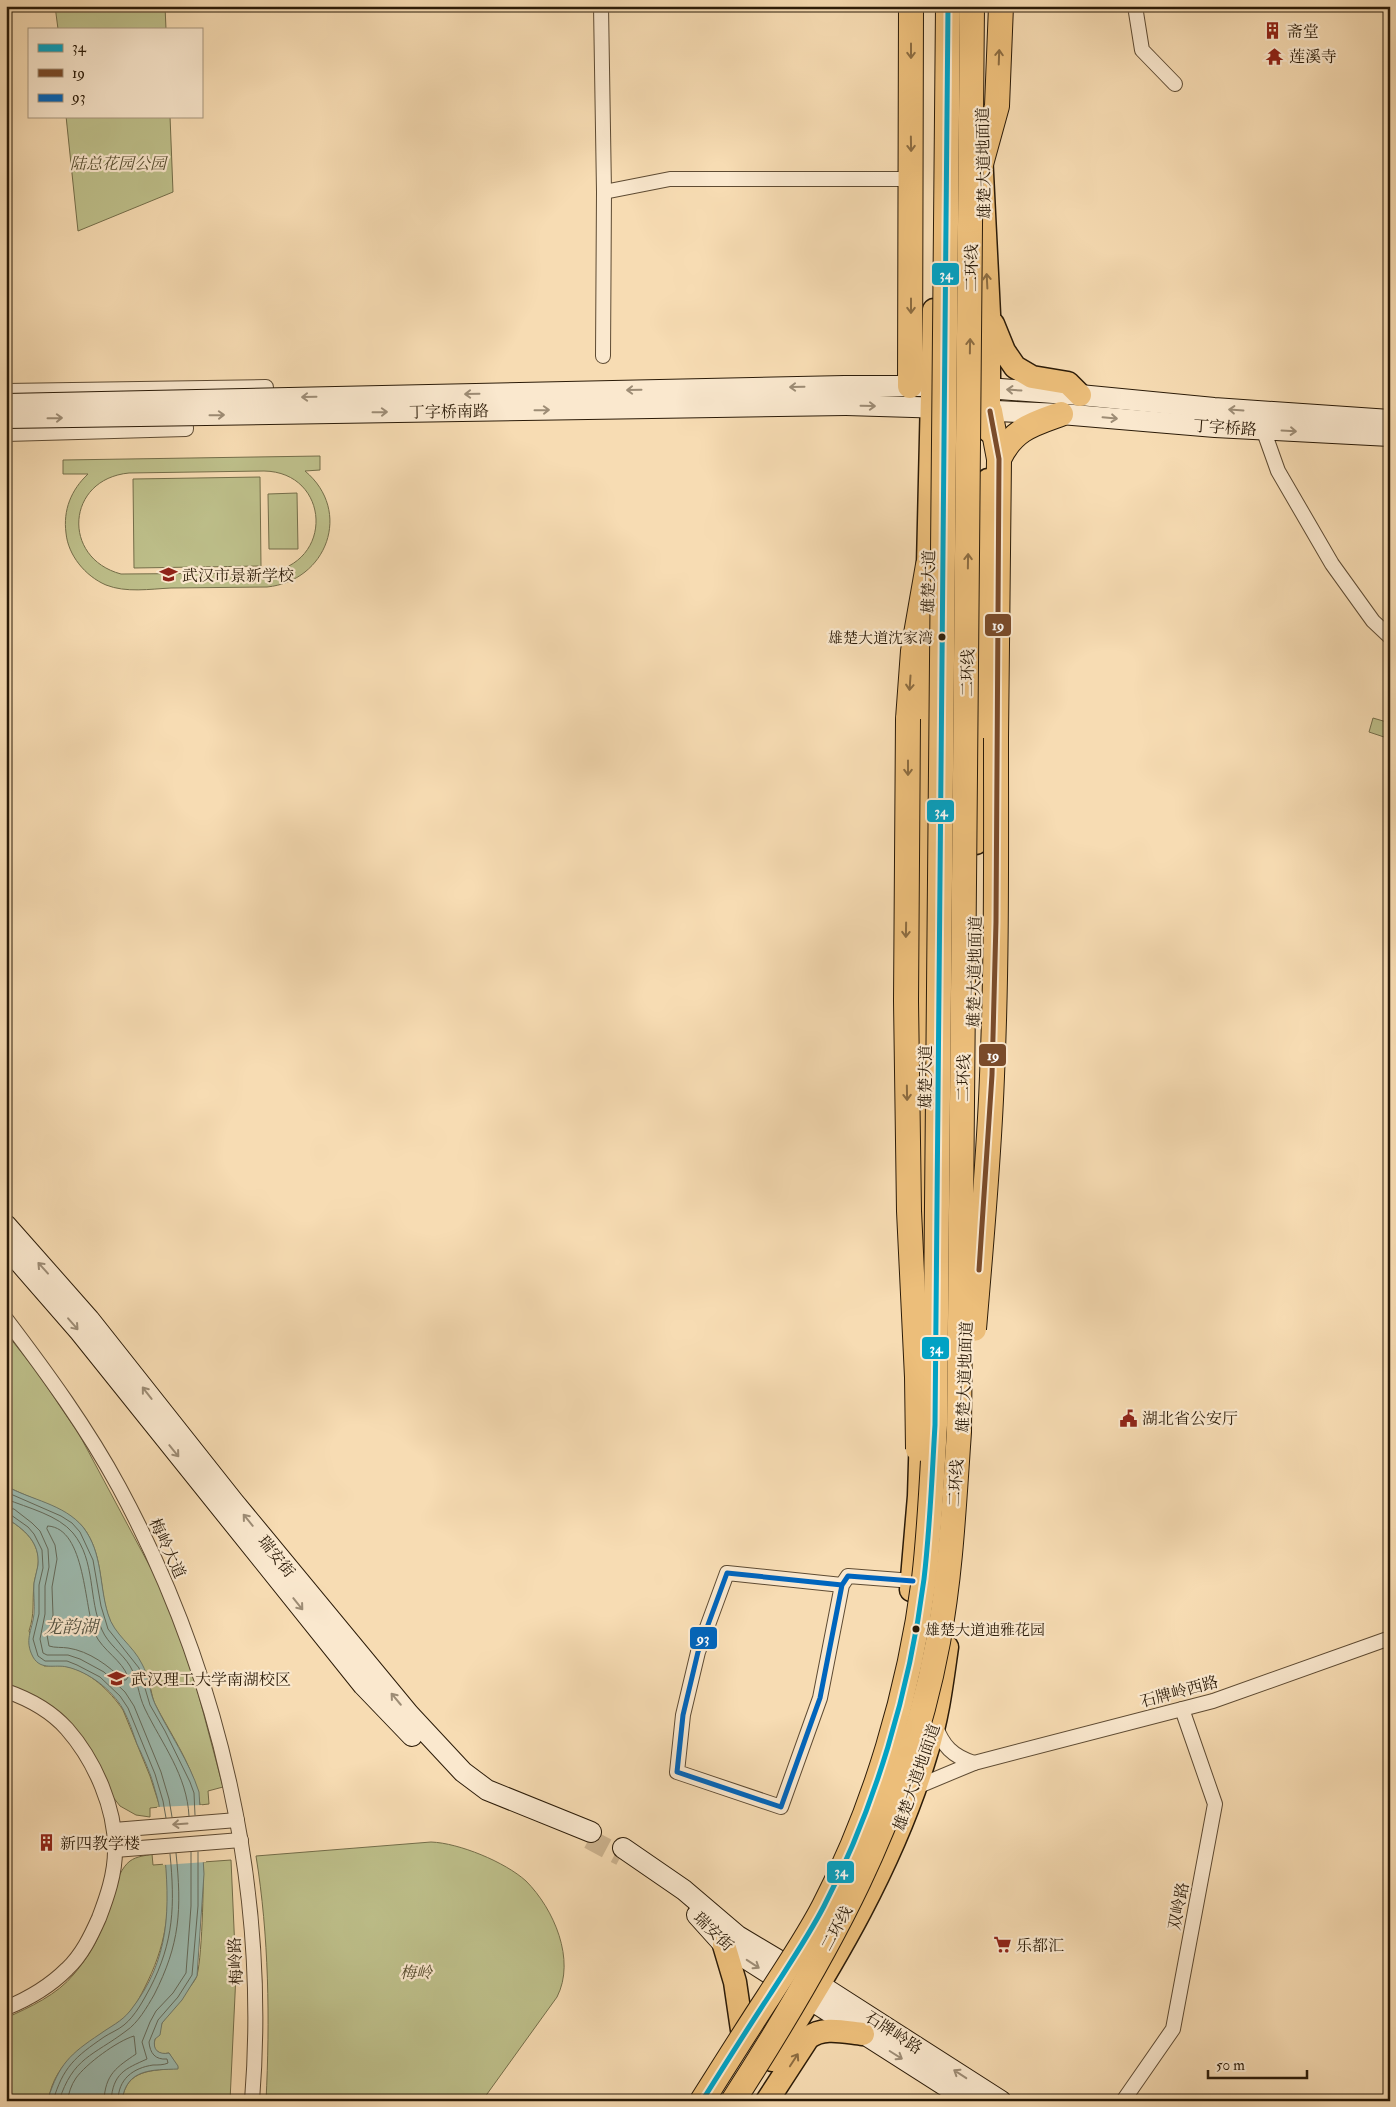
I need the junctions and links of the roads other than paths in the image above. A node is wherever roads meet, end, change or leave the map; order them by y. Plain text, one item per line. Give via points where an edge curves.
1 (601, 6) edge
2 (911, 6) edge
3 (939, 6) edge
4 (948, 6) edge
5 (972, 6) edge
6 (981, 6) edge
7 (1001, 6) edge
8 (1135, 6) edge
9 (1175, 84) dead end
10 (981, 164) junction
11 (911, 180) junction
12 (604, 192) junction
13 (989, 314) junction
14 (604, 356) dead end
15 (266, 387) dead end
16 (185, 388) junction
17 (6, 391) edge
18 (915, 391) junction
19 (846, 395) junction
20 (1080, 395) junction
21 (989, 399) junction
22 (6, 404) edge
23 (1061, 414) junction
24 (6, 418) edge
25 (1390, 420) edge
26 (1263, 429) junction
27 (6, 434) edge
28 (1390, 436) edge
29 (999, 459) junction
30 (928, 565) junction
31 (1390, 637) edge
32 (6, 1225) edge
33 (6, 1247) edge
34 (6, 1319) edge
35 (959, 1432) junction
36 (913, 1581) junction
37 (842, 1585) junction
38 (1390, 1638) edge
39 (6, 1691) edge
40 (1182, 1709) junction
41 (934, 1725) junction
42 (974, 1763) junction
43 (914, 1788) junction
44 (237, 1820) junction
45 (114, 1830) junction
46 (845, 1834) junction
47 (241, 1840) junction
48 (115, 1850) junction
49 (724, 1945) junction
50 (777, 1979) junction
51 (815, 1993) junction
52 (6, 2008) edge
53 (742, 2030) junction
54 (862, 2034) junction
55 (252, 2101) edge
56 (702, 2101) edge
57 (733, 2101) edge
58 (746, 2101) edge
59 (767, 2101) edge
60 (969, 2101) edge
61 (1001, 2101) edge
62 (1123, 2101) edge

1 - 12 street
2 -> 11 highway
3 - 18 main road, 雄楚大道
4 - 50 highway, bridge via 935,1425 928,1542 918,1621 881,1770 825,1905 810,1933
35 -> 5 highway, 二环线, bridge
6 - 10 main road, 雄楚大道地面道
10 -> 7 highway via 997,106
8 - 9 street via 1142,50
13 -> 10 main road, 雄楚大道地面道
11 - 12 street via 670,179
11 -> 18 highway
12 - 14 street
13 - 20 main road via 1004,351 1015,367 1032,377 1068,383
13 - 21 main road, 雄楚大道地面道
15 - 16 street
16 - 17 street
16 - 27 street via 186,429
18 - 19 main road, 丁字桥南路
19 -> 18 main road, 丁字桥南路 via 891,406
18 - 21 main road
18 - 30 main road, 雄楚大道
19 -> 22 main road, 丁字桥南路, bridge
24 -> 19 main road, 丁字桥南路, bridge
20 -> 21 main road, 丁字桥路
25 -> 20 main road, 丁字桥路
21 - 23 main road, 丁字桥路
21 - 29 highway
21 - 41 main road, 雄楚大道地面道 via 961,1476 956,1596
23 -> 26 main road, 丁字桥路
23 - 29 highway via 1023,429 1008,442
26 -> 28 main road, 丁字桥路
26 - 31 street via 1278,471 1332,564 1373,621
29 - 35 highway, bridge via 996,922 991,1103 971,1377
30 - 36 main road, 雄楚大道 via 924,1242 920,1470
30 -> 46 highway, bridge via 909,682 908,719 906,1001 909,1211 918,1430 917,1523 909,1606 887,1716 870,1774
33 -> 32 main road, 瑞安街 via 80,1332 388,1713 471,1791 486,1800 590,1836 487,1790 463,1772 408,1714 239,1509 89,1319
34 - 44 street, 梅岭大道 via 97,1448 161,1570 199,1669
35 - 57 highway, 二环线, bridge via 949,1562 938,1642 907,1767 878,1841 842,1917
36 - 37 street via 848,1576
36 - 46 main road, 雄楚大道 via 908,1618 884,1722
37 - 37 street via 820,1698 781,1807 677,1772 683,1715 698,1652 727,1573
38 - 40 street, 石牌岭西路
39 - 45 street via 48,1712 67,1729 100,1783
40 - 42 street, 石牌岭西路
40 - 62 street, 双岭路 via 1215,1804 1172,2029
41 - 42 street via 940,1738 957,1758
41 - 43 main road, 雄楚大道地面道
42 - 43 street, 石牌岭西路
43 - 51 main road, 雄楚大道地面道 via 858,1919
44 -> 45 street
44 - 47 street, 梅岭路
45 - 48 street
46 - 50 main road, 雄楚大道
46 - 50 highway, bridge
47 - 48 street
47 - 55 street, 梅岭路 via 249,1900 254,1996
48 - 52 street via 105,1903 78,1956 56,1979
49 -> 50 main road, 瑞安街
49 - 50 main road, 瑞安街 via 690,1907 622,1852 684,1890 738,1936
49 - 53 main road via 735,1982
50 - 51 main road, 石牌岭路
50 - 53 main road, 雄楚大道
50 - 56 highway, bridge
51 - 54 main road, 石牌岭路
51 - 58 main road, 雄楚大道地面道
61 -> 51 main road, 石牌岭路
53 - 56 main road, 雄楚大道
59 -> 54 main road via 814,2033
54 -> 60 main road, 石牌岭路

